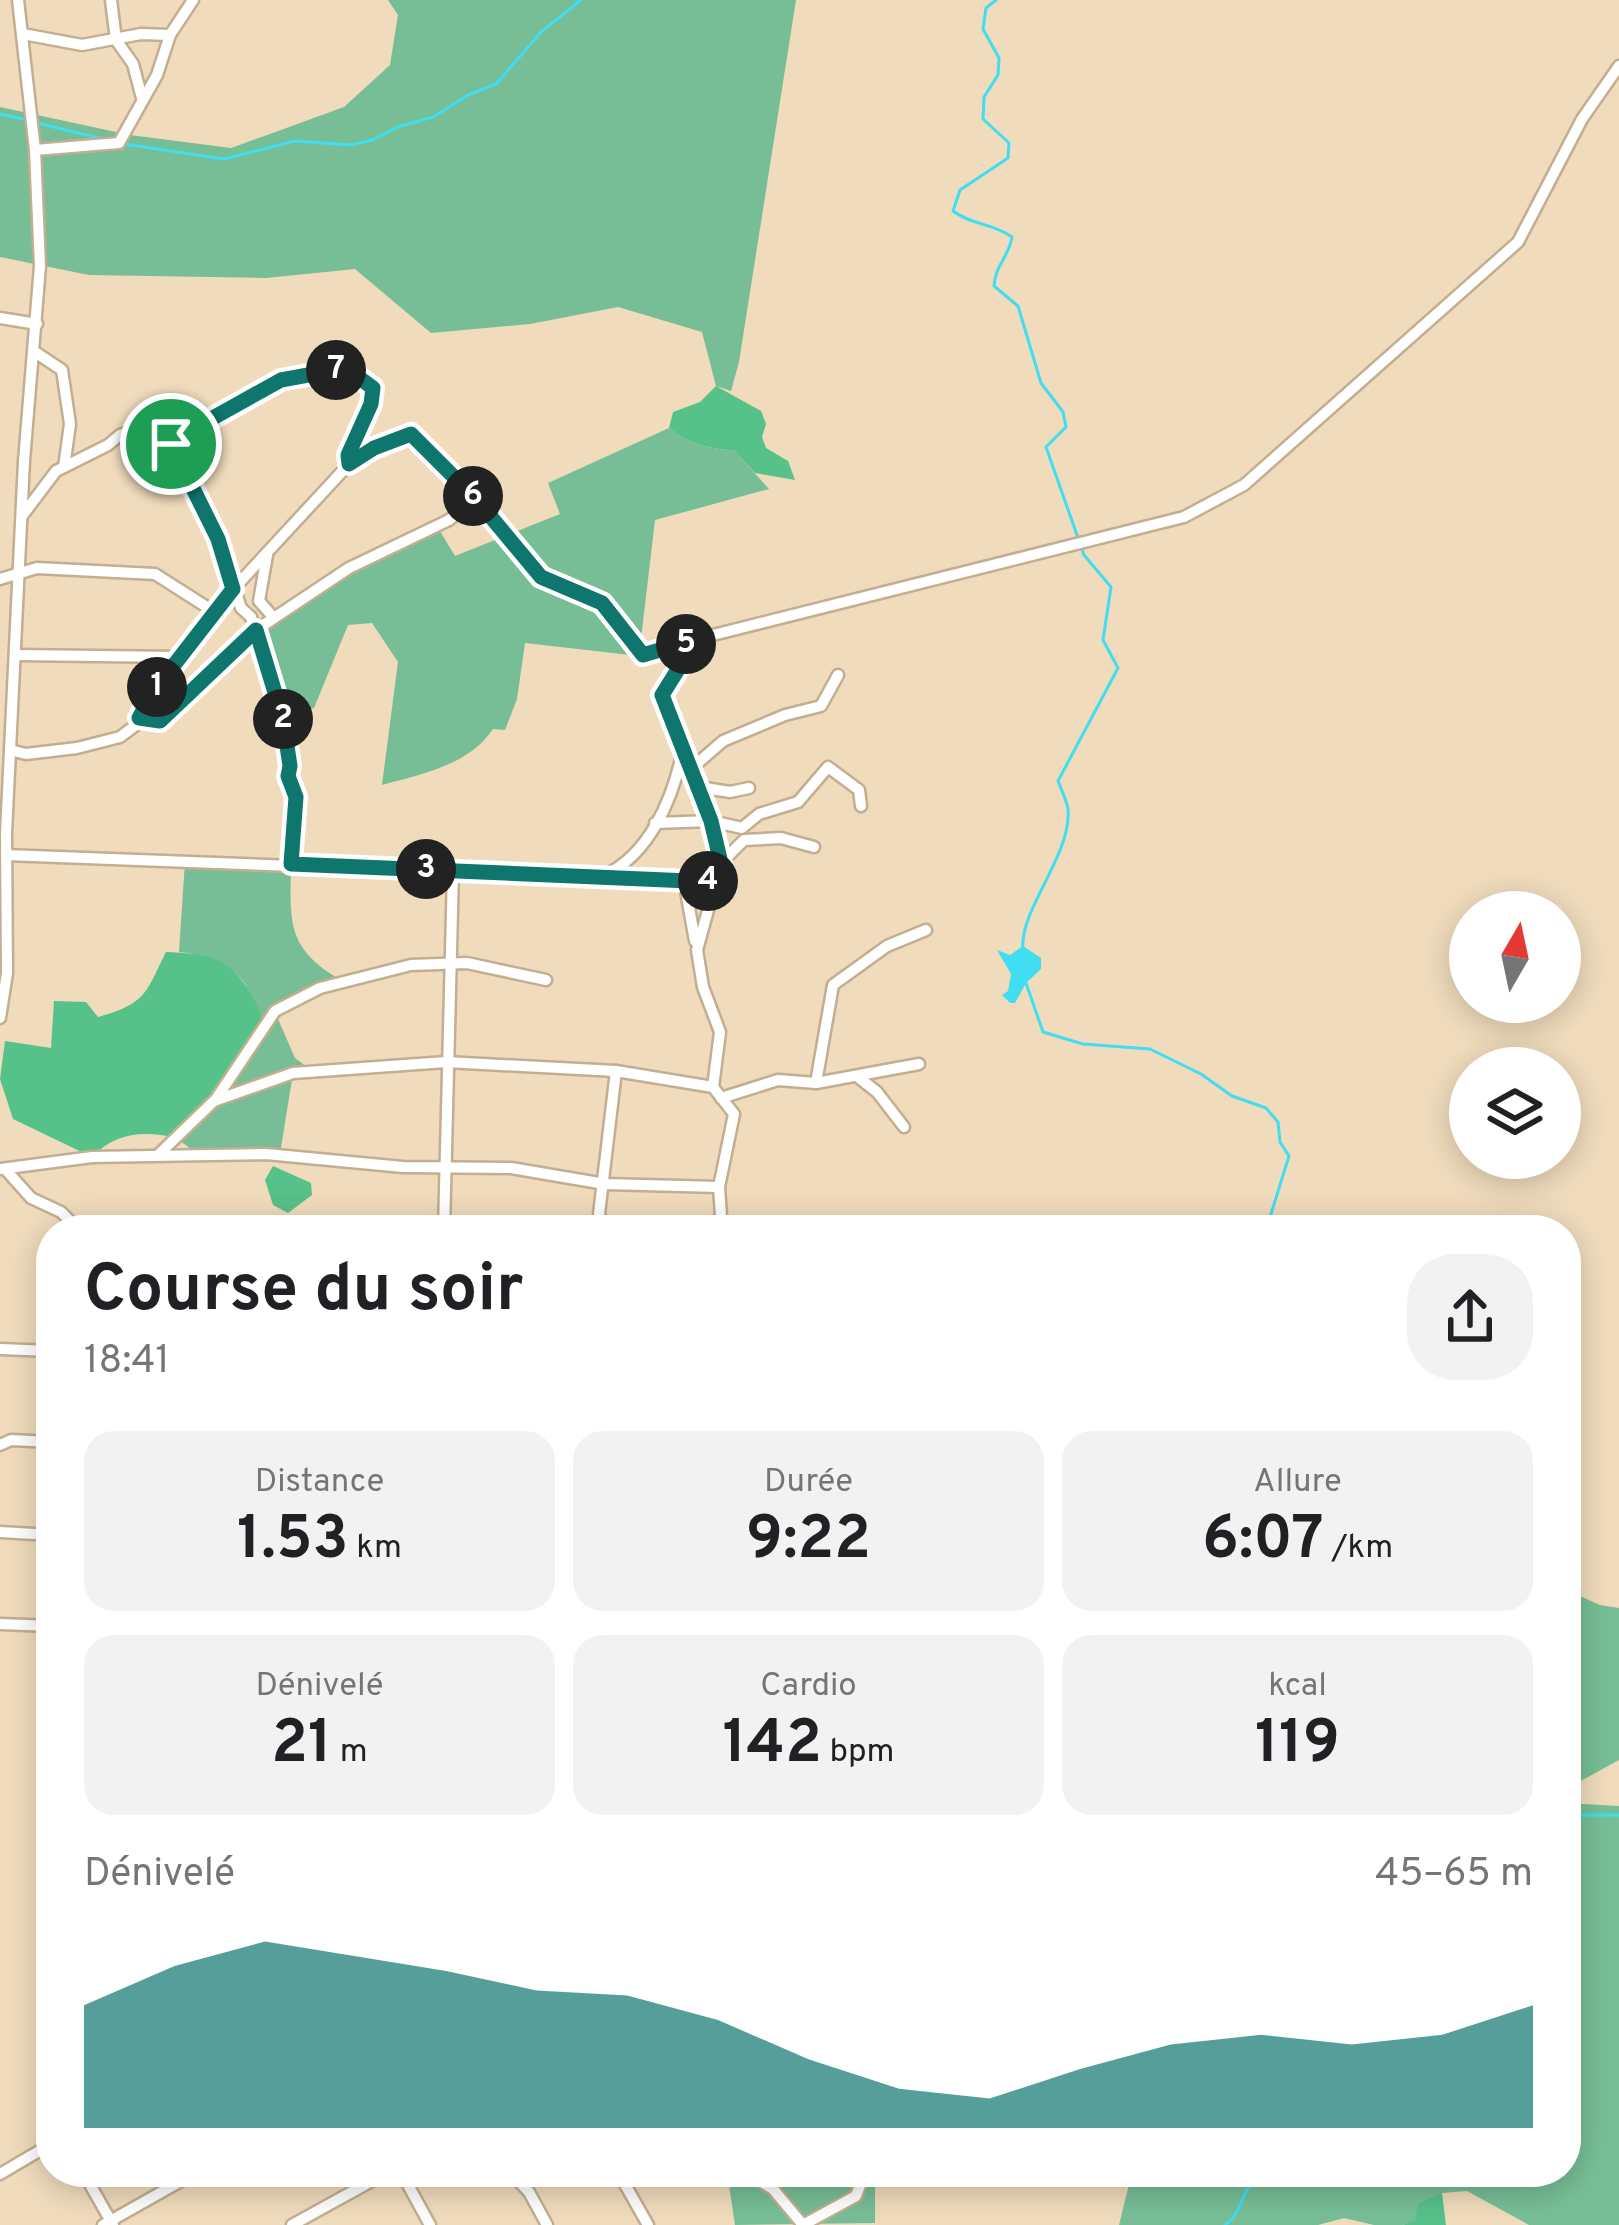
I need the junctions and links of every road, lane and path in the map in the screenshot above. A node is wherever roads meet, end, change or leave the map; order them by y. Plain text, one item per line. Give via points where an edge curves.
1 (18, 0) edge
2 (111, 0) edge
3 (194, 0) edge
4 (23, 34) junction
5 (170, 35) junction
6 (116, 40) junction
7 (1619, 66) edge
8 (142, 98) junction
9 (34, 150) junction
10 (0, 318) edge
11 (37, 324) junction
12 (35, 352) junction
13 (173, 434) junction
14 (349, 464) junction
15 (64, 466) junction
16 (476, 499) junction
17 (22, 516) junction
18 (268, 551) junction
19 (19, 570) junction
20 (0, 579) edge
21 (233, 589) junction
22 (213, 611) junction
23 (274, 618) junction
24 (256, 630) junction
25 (697, 639) junction
26 (15, 655) junction
27 (181, 657) junction
28 (838, 675) dead end
29 (139, 718) junction
30 (683, 747) junction
31 (10, 750) junction
32 (692, 768) junction
33 (699, 787) junction
34 (749, 788) dead end
35 (861, 806) dead end
36 (711, 821) junction
37 (655, 824) junction
38 (814, 847) dead end
39 (6, 855) junction
40 (721, 863) junction
41 (291, 864) junction
42 (453, 871) junction
43 (600, 877) junction
44 (684, 880) junction
45 (713, 882) junction
46 (926, 930) dead end
47 (697, 950) junction
48 (4, 964) edge
49 (449, 965) junction
50 (546, 980) dead end
51 (0, 1018) edge
52 (446, 1062) junction
53 (919, 1064) dead end
54 (616, 1072) junction
55 (858, 1077) junction
56 (816, 1083) junction
57 (717, 1092) junction
58 (214, 1101) junction
59 (904, 1126) dead end
60 (159, 1154) junction
61 (3, 1169) edge
62 (446, 1169) junction
63 (605, 1184) junction
64 (719, 1186) junction
65 (64, 1215) edge
66 (444, 1215) edge
67 (599, 1215) edge
68 (721, 1215) edge
69 (0, 1348) edge
70 (36, 1350) edge
71 (36, 1441) edge
72 (0, 1445) edge
73 (0, 1532) edge
74 (36, 1534) edge
75 (0, 1624) edge
76 (36, 1625) edge
77 (36, 2153) edge
78 (0, 2174) edge
79 (90, 2187) edge
80 (172, 2187) edge
81 (360, 2187) edge
82 (408, 2187) edge
83 (525, 2187) edge
84 (626, 2187) edge
85 (770, 2187) edge
86 (859, 2187) edge
87 (314, 2212) junction
88 (109, 2224) edge
89 (292, 2225) edge
90 (322, 2225) edge
91 (430, 2225) edge
92 (547, 2225) edge
93 (648, 2225) edge
94 (803, 2225) edge

1 - 4 street
2 - 6 street
3 - 5 street
4 - 6 street via 82,45
4 - 9 street
5 - 6 street
5 - 8 street
6 - 8 street
7 - 25 street via 1519,242 1244,485 1184,517
8 - 9 street via 118,142
9 - 11 street
10 - 11 street
11 - 12 street
12 - 15 street via 62,370 70,424
12 - 17 street
13 - 14 street via 281,380 346,368 373,388
13 - 15 street via 161,421 142,424
13 - 21 street
14 - 16 street via 411,434
14 - 18 street
15 - 17 street
16 - 23 street
16 - 25 street via 541,577 602,603 643,655
17 - 19 street
18 - 21 street
18 - 23 street via 259,601
19 - 20 street
19 - 22 street via 155,574
19 - 26 street
21 - 22 street
21 - 24 street
22 - 27 street
23 - 24 street
24 - 29 street via 160,721
24 - 41 street via 296,797
25 - 30 street via 662,695
26 - 27 street
26 - 31 street
27 - 29 street
28 - 32 street via 820,706 723,741
29 - 31 street via 99,744
30 - 32 street
30 - 37 street via 674,791
31 - 39 street
32 - 33 street
33 - 34 street
33 - 36 street
35 - 36 street via 860,790 828,767 798,802 742,828
36 - 37 street
36 - 40 street
37 - 43 street via 621,868
38 - 40 street via 744,840
39 - 41 street
39 - 48 street
40 - 45 street
41 - 42 street
42 - 43 street
42 - 49 street
43 - 44 street
44 - 45 street
44 - 47 street
45 - 47 street
46 - 56 street via 887,946 833,985
47 - 57 street via 720,1032
48 - 51 street
49 - 50 street
49 - 52 street
49 - 58 street via 411,965 320,988 275,1012
52 - 54 street
52 - 58 street via 293,1073
52 - 62 street
53 - 55 street
54 - 57 street
54 - 63 street
55 - 56 street
55 - 59 street
56 - 57 street via 778,1080
57 - 64 street via 734,1114
58 - 60 street
60 - 61 street
60 - 62 street via 280,1154
61 - 65 street via 31,1198
62 - 63 street via 511,1168
62 - 66 street
63 - 64 street
63 - 67 street
64 - 68 street
69 - 70 street
71 - 72 street
73 - 74 street
75 - 76 street
77 - 78 street
79 - 88 street
80 - 88 street
81 - 87 street
82 - 91 street
83 - 92 street
84 - 93 street
85 - 94 street
86 - 94 street
87 - 89 street
87 - 90 street

